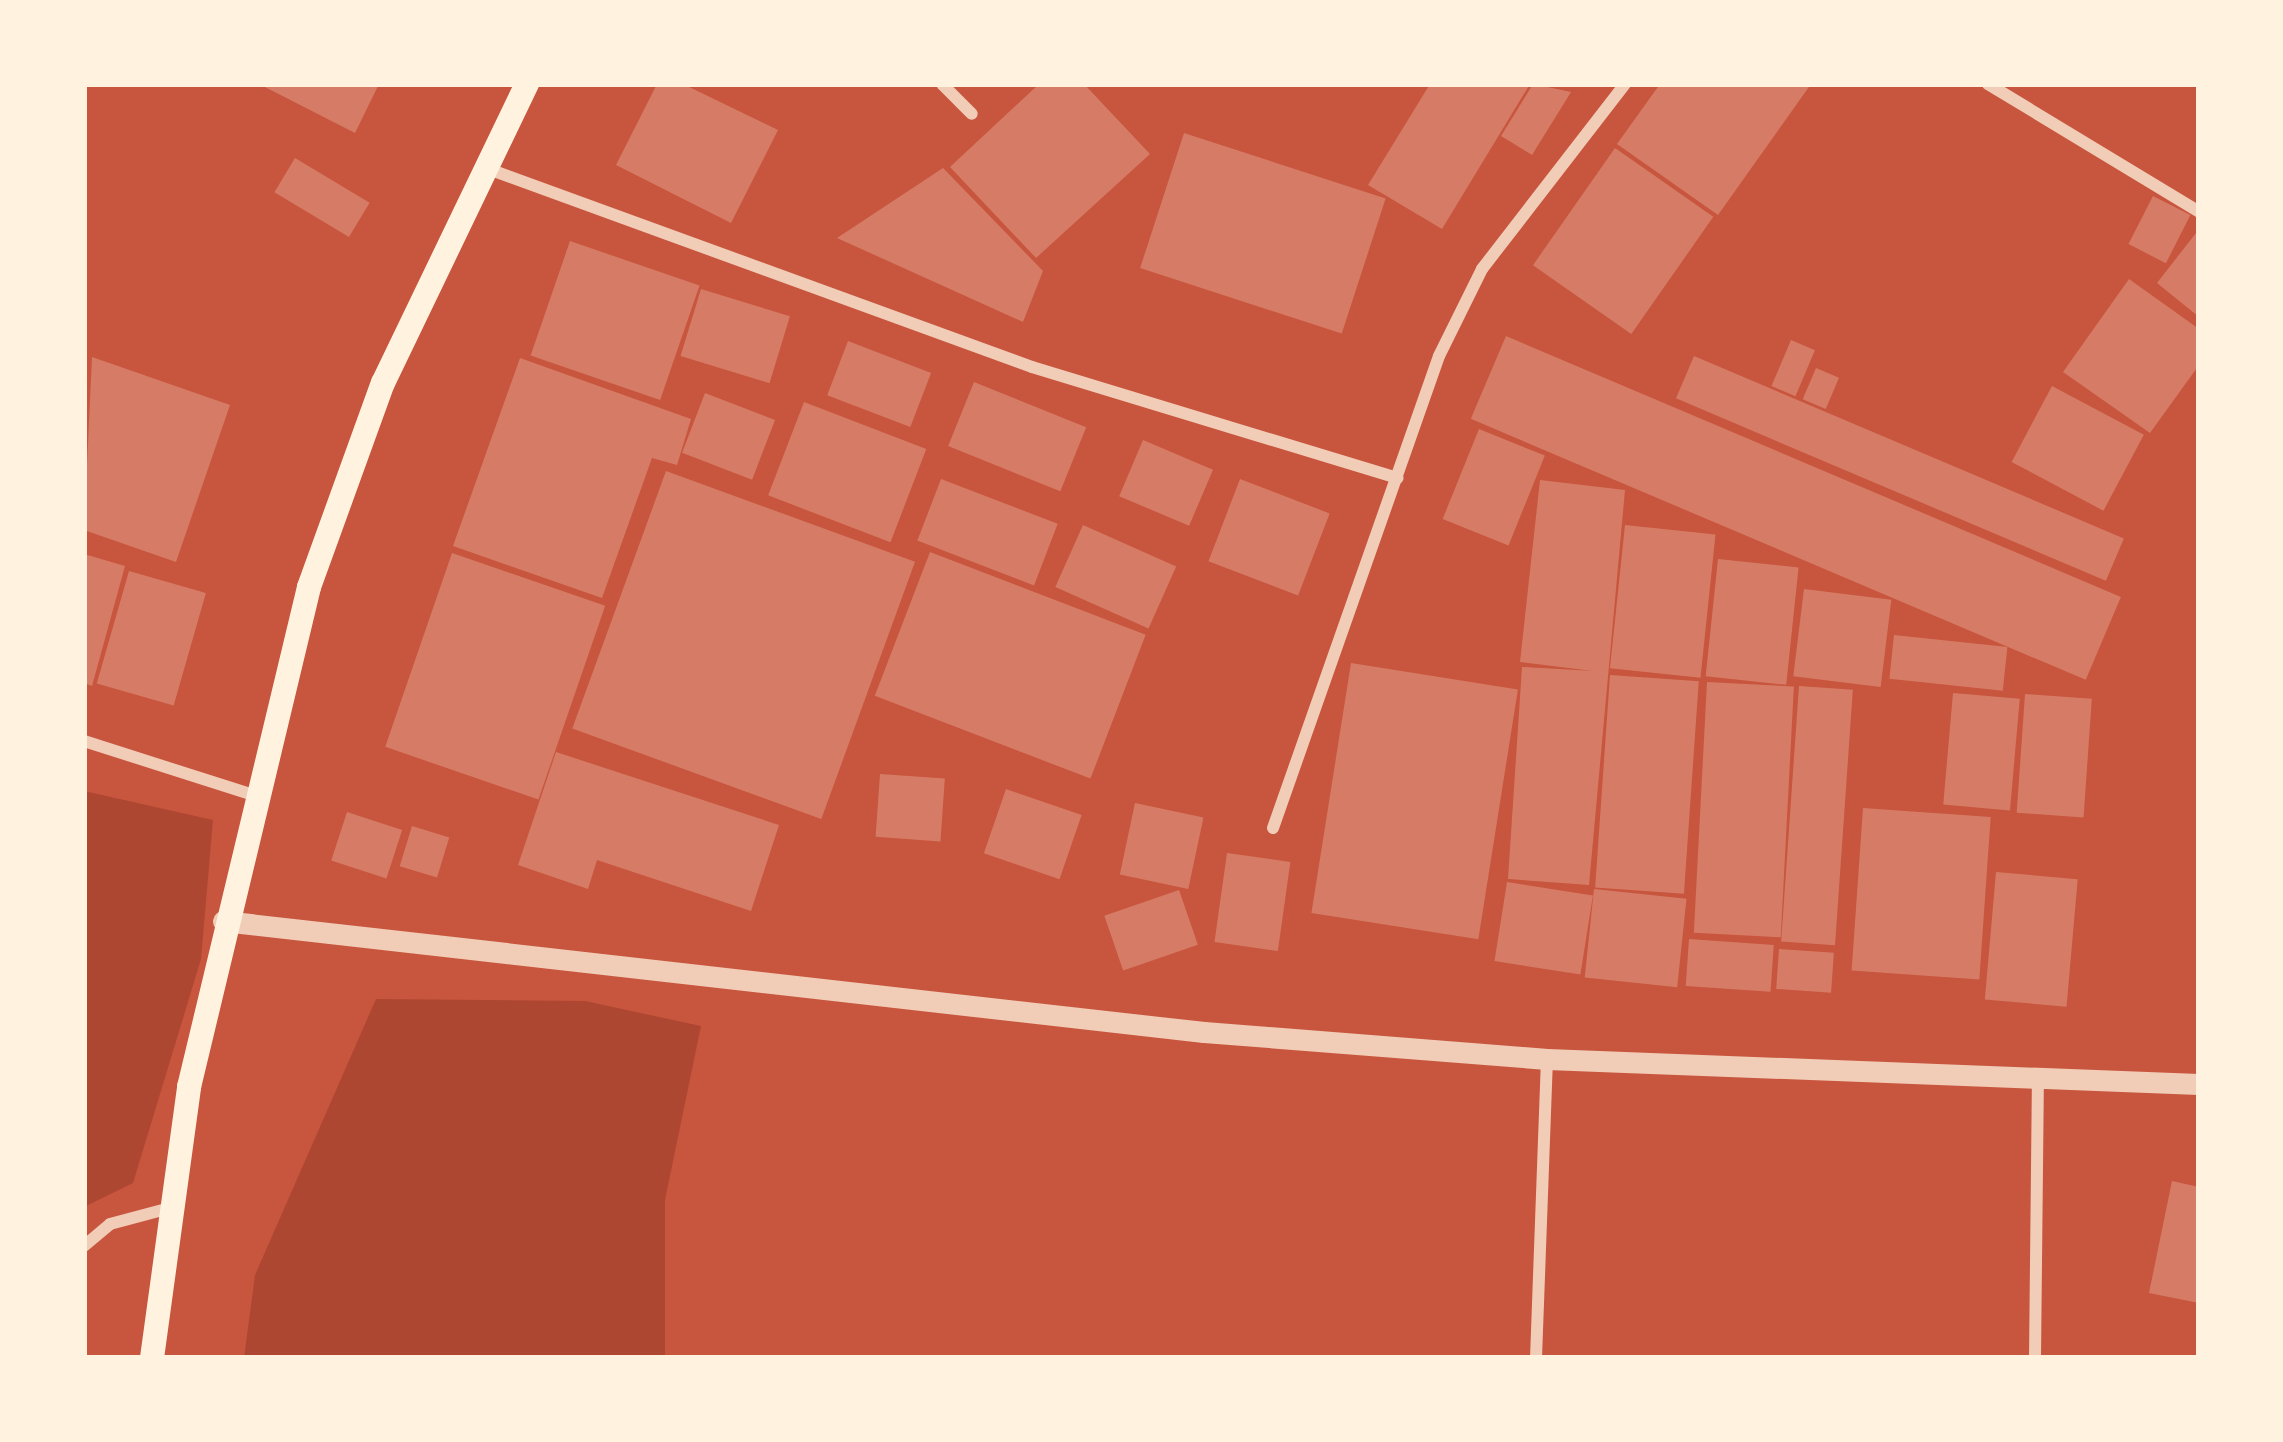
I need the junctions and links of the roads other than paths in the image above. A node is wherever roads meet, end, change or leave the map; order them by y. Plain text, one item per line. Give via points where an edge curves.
1 (527, 84) edge
2 (942, 84) edge
3 (1625, 84) edge
4 (1988, 84) edge
5 (972, 114) dead end
6 (482, 166) junction
7 (2199, 212) edge
8 (1397, 478) junction
9 (84, 741) edge
10 (253, 795) junction
11 (1274, 828) dead end
12 (223, 921) junction
13 (1547, 1059) junction
14 (2038, 1078) junction
15 (2199, 1084) edge
16 (170, 1208) junction
17 (84, 1246) edge
18 (152, 1358) edge
19 (1536, 1358) edge
20 (2035, 1358) edge

1 - 6 main road
2 - 5 street
3 - 8 street via 1482,268
4 - 7 street
6 - 8 street via 1032,367
6 - 10 main road via 382,383 309,587
8 - 11 street
9 - 10 street
10 - 12 main road
12 - 13 street via 1181,1030
12 - 16 main road
13 - 14 street
13 - 19 street
14 - 15 street
14 - 20 street
16 - 17 street via 110,1224
16 - 18 main road

